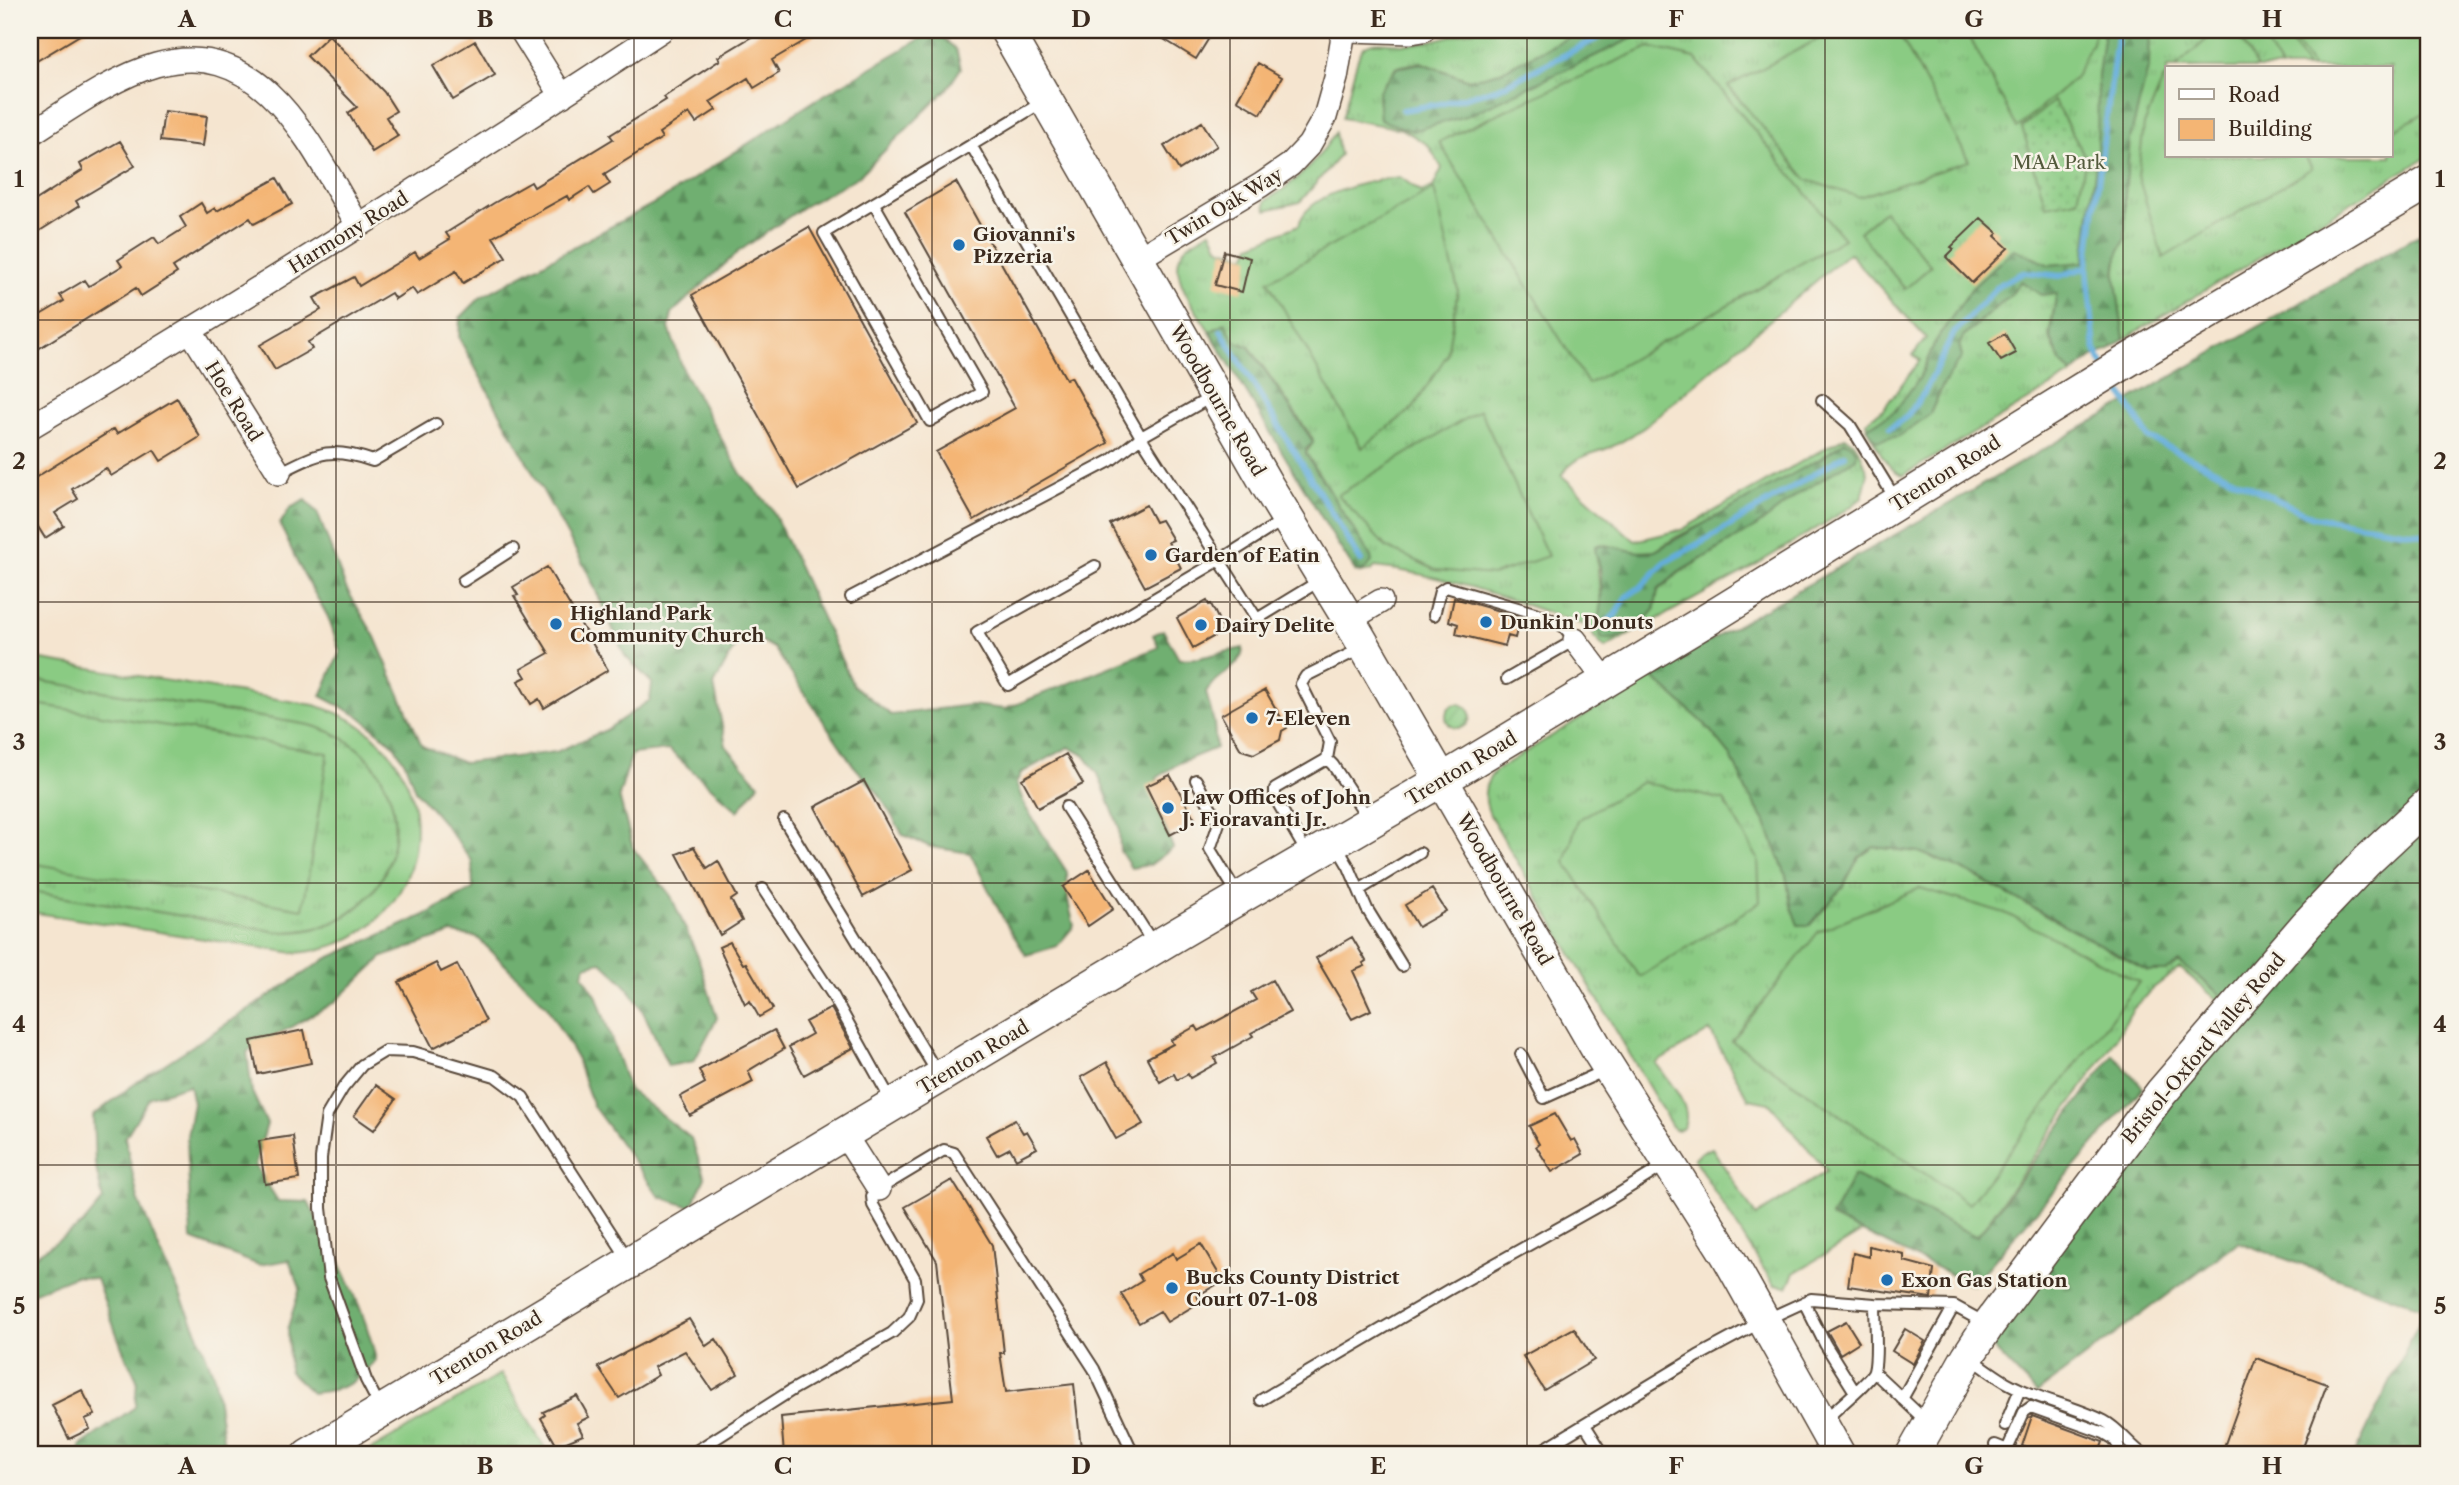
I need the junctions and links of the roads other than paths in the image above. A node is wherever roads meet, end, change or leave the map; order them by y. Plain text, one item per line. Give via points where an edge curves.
1 (521, 30) edge
2 (662, 30) edge
3 (1006, 30) edge
4 (1347, 30) edge
5 (1423, 30) edge
6 (562, 96) junction
7 (1046, 100) junction
8 (30, 134) edge
9 (971, 145) junction
10 (2429, 182) edge
11 (874, 204) junction
12 (358, 225) junction
13 (1137, 259) junction
14 (190, 330) junction
15 (1215, 394) junction
16 (1822, 400) dead end
17 (436, 424) dead end
18 (30, 426) edge
19 (1141, 437) junction
20 (279, 473) joint
21 (1897, 503) junction
22 (1287, 518) junction
23 (513, 548) dead end
24 (1220, 560) junction
25 (1095, 566) dead end
26 (1324, 578) junction
27 (463, 581) dead end
28 (851, 597) dead end
29 (1381, 601) dead end
30 (1434, 615) dead end
31 (1349, 620) junction
32 (1575, 640) junction
33 (1365, 647) junction
34 (1507, 679) dead end
35 (1606, 681) junction
36 (1327, 759) junction
37 (1196, 780) dead end
38 (1442, 780) junction
39 (2429, 803) edge
40 (1066, 807) dead end
41 (784, 820) dead end
42 (1370, 822) junction
43 (1322, 850) junction
44 (1420, 853) dead end
45 (763, 889) dead end
46 (1359, 890) junction
47 (1240, 898) junction
48 (1155, 948) junction
49 (1402, 966) dead end
50 (1521, 1054) dead end
51 (1609, 1069) junction
52 (939, 1077) junction
53 (894, 1104) junction
54 (844, 1134) junction
55 (1670, 1162) junction
56 (879, 1189) junction
57 (630, 1261) junction
58 (1804, 1302) junction
59 (1875, 1304) junction
60 (1954, 1306) junction
61 (1765, 1320) junction
62 (1989, 1324) junction
63 (1968, 1356) junction
64 (1874, 1372) junction
65 (2020, 1389) junction
66 (1855, 1391) junction
67 (1902, 1399) junction
68 (1261, 1400) dead end
69 (382, 1411) junction
70 (1822, 1423) junction
71 (1929, 1423) junction
72 (1585, 1424) junction
73 (2005, 1425) dead end
74 (1994, 1445) dead end
75 (2007, 1450) junction
76 (308, 1455) edge
77 (690, 1455) edge
78 (1134, 1455) edge
79 (1534, 1455) edge
80 (1604, 1455) edge
81 (1839, 1455) edge
82 (1912, 1455) edge
83 (2020, 1455) edge
84 (2124, 1455) edge
85 (2145, 1455) edge

1 - 6 street
2 - 6 street, Harmony Road
3 - 7 main road, Woodbourne Road
4 - 5 street
4 - 13 street, Twin Oak Way via 1325,117 1309,145 1261,185
6 - 12 street, Harmony Road
7 - 9 lane
7 - 13 main road, Woodbourne Road
8 - 12 street via 133,73 157,64 218,64 258,82 277,99
9 - 11 lane
9 - 19 lane
10 - 21 main road, Trenton Road via 2127,360
11 - 11 lane via 824,233 930,421 982,392
12 - 14 street, Harmony Road
13 - 15 main road, Woodbourne Road
14 - 18 street, Harmony Road
14 - 20 street, Hoe Road
15 - 19 lane
15 - 22 main road, Woodbourne Road
16 - 21 lane via 1850,425
17 - 20 lane via 373,461 318,453
19 - 24 lane
19 - 28 lane via 1110,461
21 - 35 main road, Trenton Road
22 - 24 lane
22 - 26 main road, Woodbourne Road
23 - 27 lane
24 - 25 lane via 1008,685 977,632
24 - 26 lane via 1257,620
26 - 31 main road, Woodbourne Road
29 - 31 street
30 - 32 lane via 1440,591 1446,587 1545,617
31 - 33 main road, Woodbourne Road
32 - 34 lane
32 - 35 street
33 - 36 lane via 1306,676 1301,684 1330,741
33 - 38 main road, Woodbourne Road
35 - 38 main road, Trenton Road
36 - 42 lane
36 - 43 lane via 1275,789 1275,798
37 - 47 lane via 1219,823 1210,849
38 - 42 main road, Trenton Road
38 - 51 main road, Woodbourne Road
39 - 62 main road, Bristol-Oxford Valley Road via 2307,924 2161,1093
40 - 48 lane
41 - 52 lane
42 - 43 main road, Trenton Road
43 - 46 lane
43 - 47 main road, Trenton Road
44 - 46 lane
45 - 53 lane via 832,994
46 - 49 lane
47 - 48 main road, Trenton Road
48 - 52 main road, Trenton Road
50 - 51 lane via 1544,1098
51 - 55 main road, Woodbourne Road
52 - 53 main road, Trenton Road
53 - 54 main road, Trenton Road
54 - 56 street
54 - 57 main road, Trenton Road
55 - 61 main road, Woodbourne Road
55 - 68 lane
56 - 77 lane via 872,1196 873,1205 915,1279 916,1299 909,1317 892,1333
56 - 78 lane via 936,1153 954,1153 1094,1368
57 - 69 main road, Trenton Road
57 - 69 lane via 523,1097 495,1076 413,1052 385,1051 362,1065 343,1088 327,1115 321,1158 329,1278
58 - 59 lane via 1811,1298
58 - 61 lane
58 - 66 lane
59 - 60 lane
59 - 64 lane
60 - 62 lane
60 - 67 lane
61 - 70 main road, Woodbourne Road
61 - 72 lane
62 - 63 main road, Bristol-Oxford Valley Road
63 - 65 lane
63 - 71 main road, Bristol-Oxford Valley Road
64 - 66 lane
64 - 67 lane
65 - 73 lane
65 - 85 lane via 2104,1421
66 - 70 lane
67 - 71 lane
69 - 76 main road, Trenton Road
70 - 81 main road, Woodbourne Road
71 - 82 main road, Bristol-Oxford Valley Road
72 - 79 lane
72 - 80 lane
74 - 75 lane
75 - 83 lane
75 - 84 lane via 2024,1412 2031,1407 2104,1433

